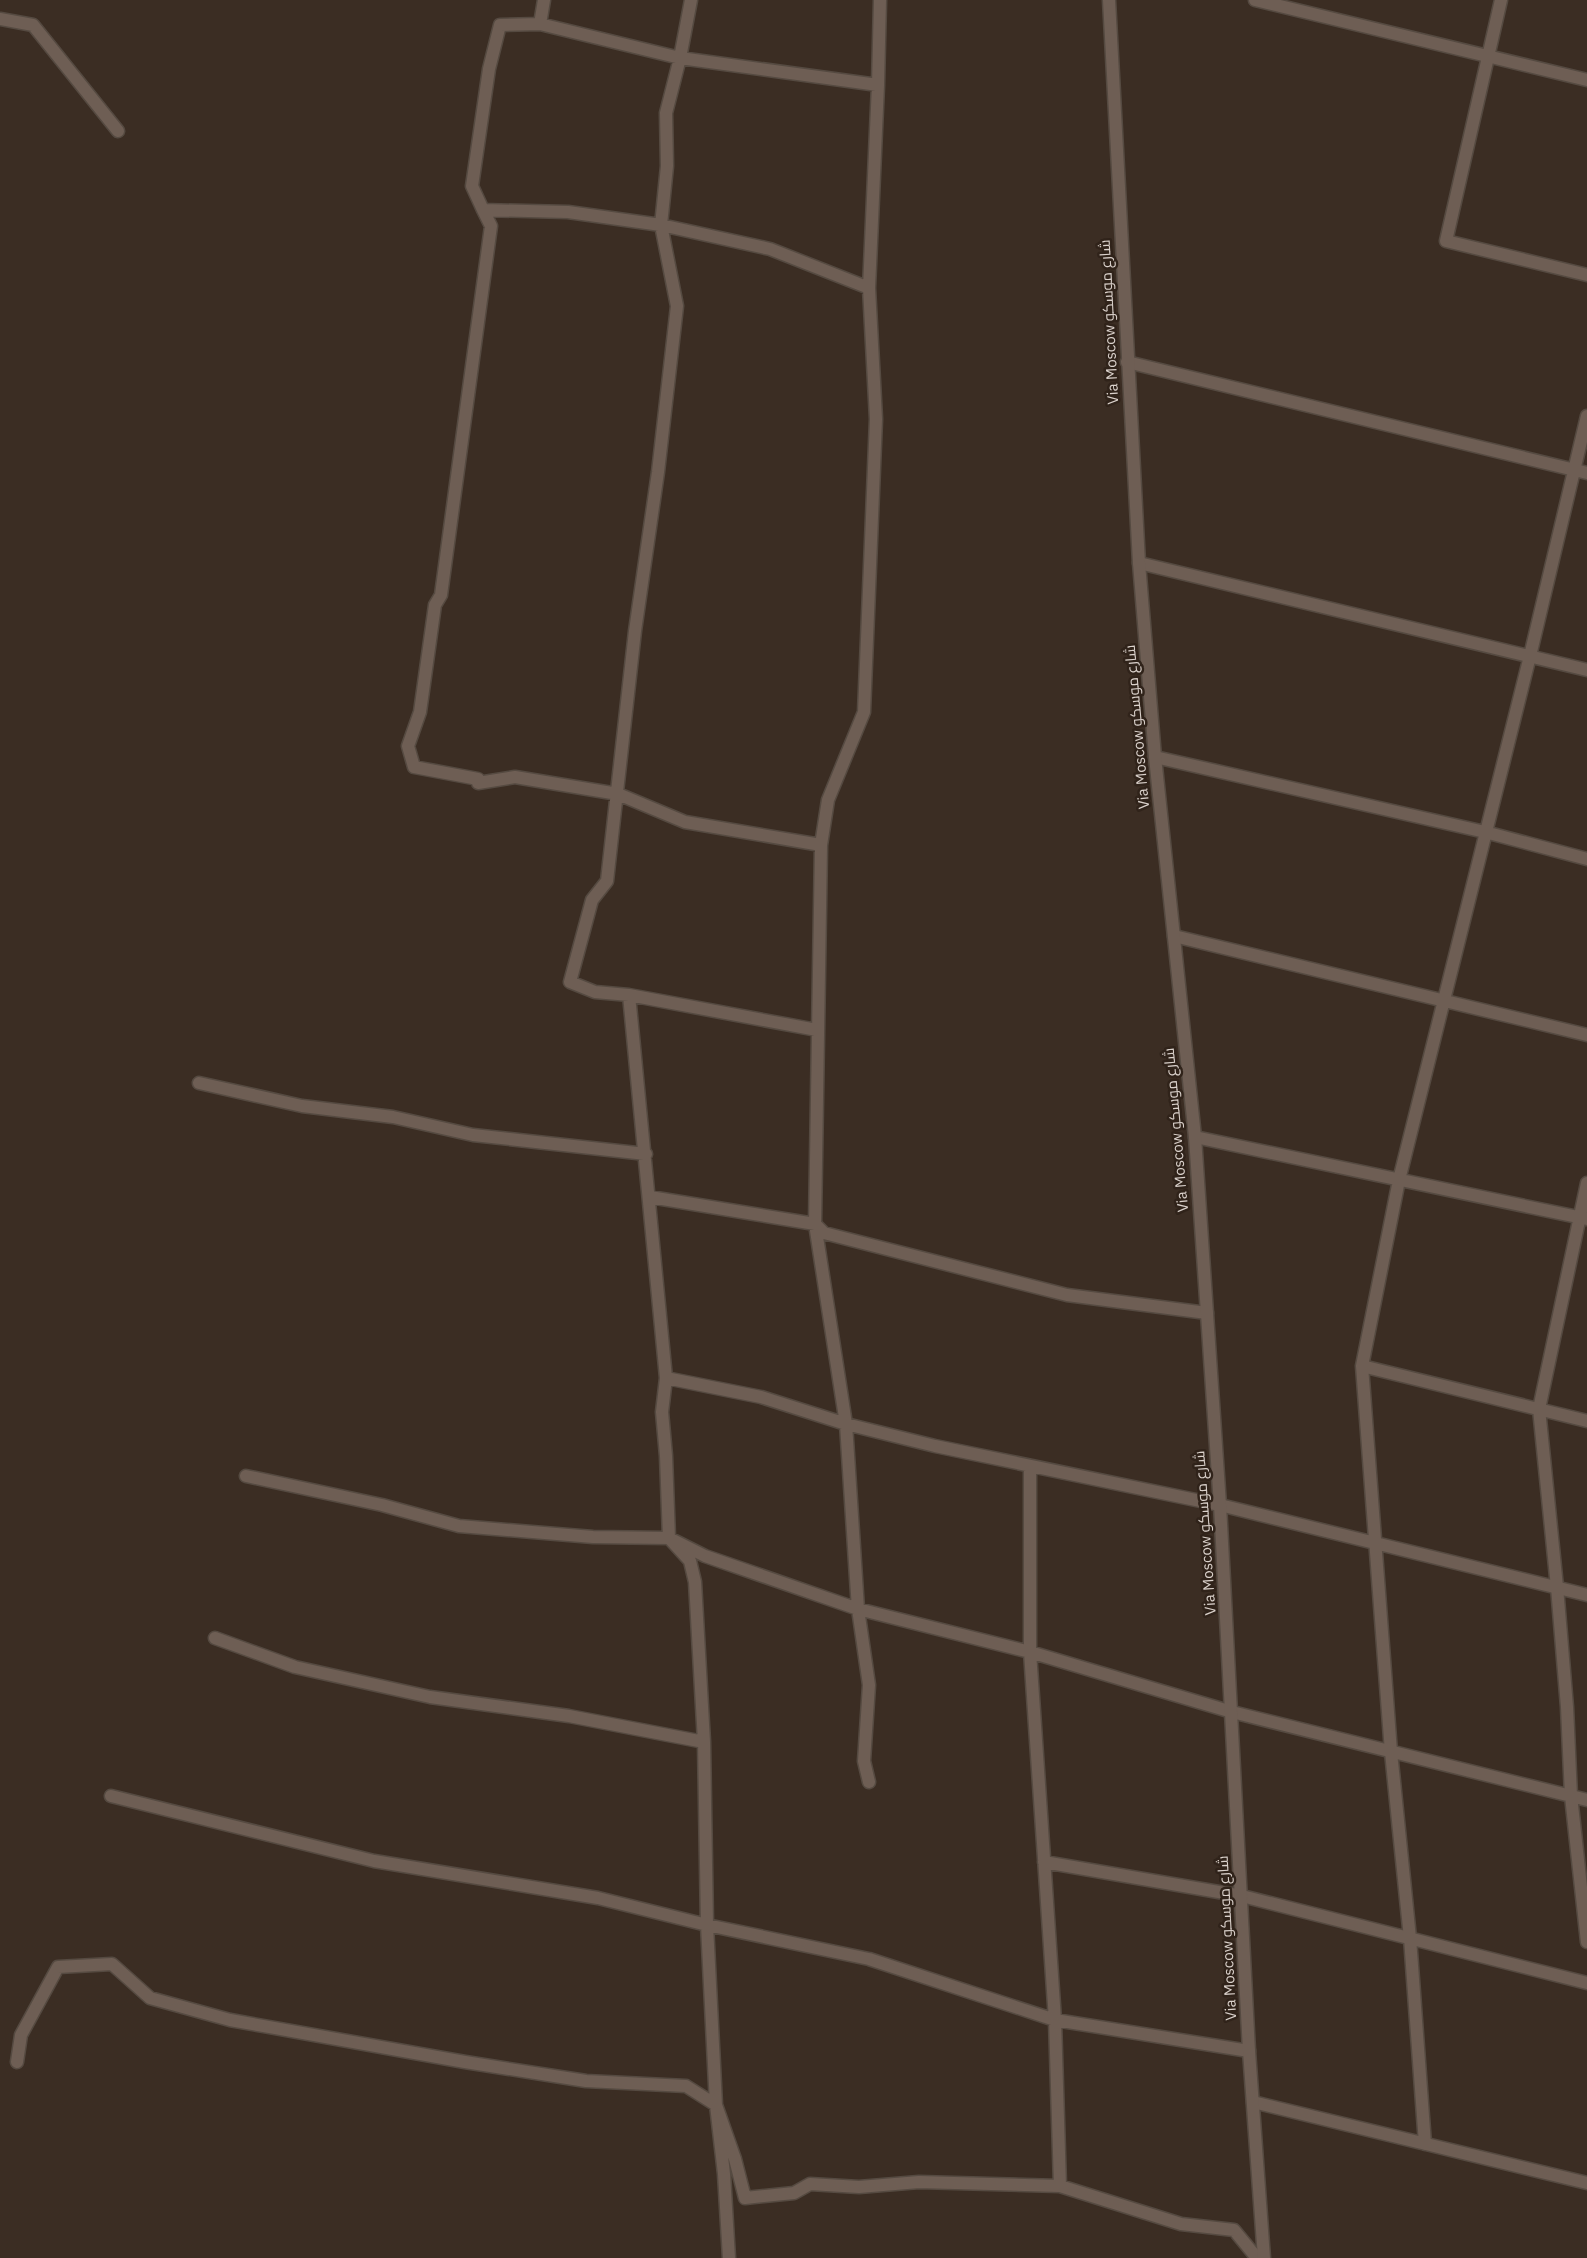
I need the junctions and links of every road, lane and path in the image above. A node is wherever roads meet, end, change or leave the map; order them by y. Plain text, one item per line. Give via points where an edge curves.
1 (544, 0) edge
2 (691, 0) edge
3 (880, 0) edge
4 (1109, 0) edge
5 (1255, 0) edge
6 (1501, 0) edge
7 (0, 19) edge
8 (540, 24) junction
9 (1488, 56) junction
10 (680, 58) junction
11 (1587, 80) edge
12 (878, 84) junction
13 (118, 131) dead end
14 (483, 210) junction
15 (661, 225) junction
16 (1587, 275) edge
17 (870, 288) junction
18 (1127, 362) junction
19 (1587, 416) edge
20 (1573, 470) junction
21 (1587, 473) edge
22 (1139, 563) junction
23 (1530, 656) junction
24 (1587, 670) edge
25 (1155, 757) junction
26 (618, 794) junction
27 (1485, 832) junction
28 (821, 845) junction
29 (1587, 859) edge
30 (1174, 936) junction
31 (628, 994) junction
32 (1443, 1002) junction
33 (817, 1030) junction
34 (1587, 1036) edge
35 (199, 1083) dead end
36 (1195, 1137) junction
37 (646, 1154) junction
38 (1399, 1180) junction
39 (1587, 1183) edge
40 (650, 1196) junction
41 (1583, 1218) edge
42 (815, 1224) junction
43 (1207, 1313) junction
44 (1362, 1366) junction
45 (666, 1378) junction
46 (1539, 1408) junction
47 (1587, 1421) edge
48 (846, 1424) junction
49 (1030, 1466) junction
50 (246, 1476) dead end
51 (1220, 1505) junction
52 (669, 1538) junction
53 (1374, 1544) junction
54 (1557, 1587) junction
55 (1587, 1595) edge
56 (858, 1609) junction
57 (215, 1638) dead end
58 (1030, 1652) junction
59 (1232, 1712) junction
60 (704, 1742) junction
61 (1391, 1752) junction
62 (869, 1782) dead end
63 (111, 1796) dead end
64 (1571, 1796) junction
65 (1587, 1800) edge
66 (1044, 1862) junction
67 (1242, 1896) junction
68 (707, 1925) junction
69 (1410, 1938) junction
70 (1587, 1942) edge
71 (1587, 1983) edge
72 (1055, 2020) junction
73 (1249, 2051) junction
74 (17, 2062) dead end
75 (1253, 2102) junction
76 (716, 2105) junction
77 (1424, 2144) junction
78 (1587, 2183) edge
79 (1060, 2186) junction
80 (729, 2258) edge
81 (1257, 2258) edge
82 (1264, 2258) edge

1 - 8 street
2 - 10 street
3 - 12 street
4 - 18 street, Via Moscow شارع موسكو
5 - 9 street
6 - 9 street
7 - 13 street via 33,25
8 - 10 street
8 - 14 street via 500,26 489,69 472,186
9 - 11 street
9 - 16 street via 1446,241
10 - 12 street
10 - 15 street via 666,113 667,166
12 - 17 street
14 - 15 street via 568,212
14 - 26 street via 491,226 441,595 436,605 420,712 408,746 414,767 478,779 478,783 515,776
15 - 17 street via 770,249
15 - 26 street via 677,306 635,631
17 - 28 street via 876,419 864,712 828,800
18 - 20 street
18 - 22 street, Via Moscow شارع موسكو
19 - 20 street
20 - 21 street
20 - 23 street
22 - 23 street
22 - 25 street, Via Moscow شارع موسكو
23 - 24 street
23 - 27 street
25 - 27 street
25 - 30 street, Via Moscow شارع موسكو
26 - 28 street via 685,822
26 - 31 street via 607,881 592,900 570,982 595,992
27 - 29 street
27 - 32 street
28 - 33 street
30 - 32 street
30 - 36 street, Via Moscow شارع موسكو
31 - 33 street
31 - 37 street
32 - 34 street
32 - 38 street
33 - 42 street
35 - 37 street via 302,1106 393,1117 473,1135
36 - 38 street
36 - 43 street, Via Moscow شارع موسكو
37 - 40 street
38 - 41 street
38 - 44 street
39 - 41 street
40 - 42 street
40 - 45 street
41 - 46 street
42 - 43 street via 824,1233 1067,1295
42 - 48 street
43 - 51 street, Via Moscow شارع موسكو
44 - 46 street
44 - 53 street
45 - 48 street via 761,1397
45 - 52 street via 662,1412
46 - 47 street
46 - 54 street
48 - 49 street
48 - 56 street
49 - 51 street
49 - 58 street
50 - 52 street via 382,1505 459,1526 593,1537
51 - 53 street
51 - 59 street, Via Moscow شارع موسكو
52 - 56 street via 705,1556
52 - 60 street via 690,1561 695,1582
53 - 54 street
53 - 61 street
54 - 55 street
54 - 64 street
56 - 58 street
56 - 62 street via 869,1685 864,1761
57 - 60 street via 295,1666 430,1697 569,1716
58 - 59 street
58 - 66 street
59 - 61 street
59 - 67 street, Via Moscow شارع موسكو
60 - 68 street
61 - 64 street
61 - 69 street
63 - 68 street via 374,1860 598,1898
64 - 65 street
64 - 70 street
66 - 67 street
66 - 72 street
67 - 69 street
67 - 73 street, Via Moscow شارع موسكو
68 - 72 street via 869,1959
68 - 76 street
69 - 71 street
69 - 77 street
72 - 73 street
72 - 79 street
73 - 75 street, Via Moscow شارع موسكو
74 - 76 street via 21,2036 58,1967 112,1964 150,1998 230,2020 586,2081 686,2086
75 - 77 street
75 - 82 street, Via Moscow شارع موسكو
76 - 79 street via 746,2198 794,2194 810,2184 859,2187 919,2182
76 - 80 street
77 - 78 street
79 - 81 street via 1181,2224 1234,2230

